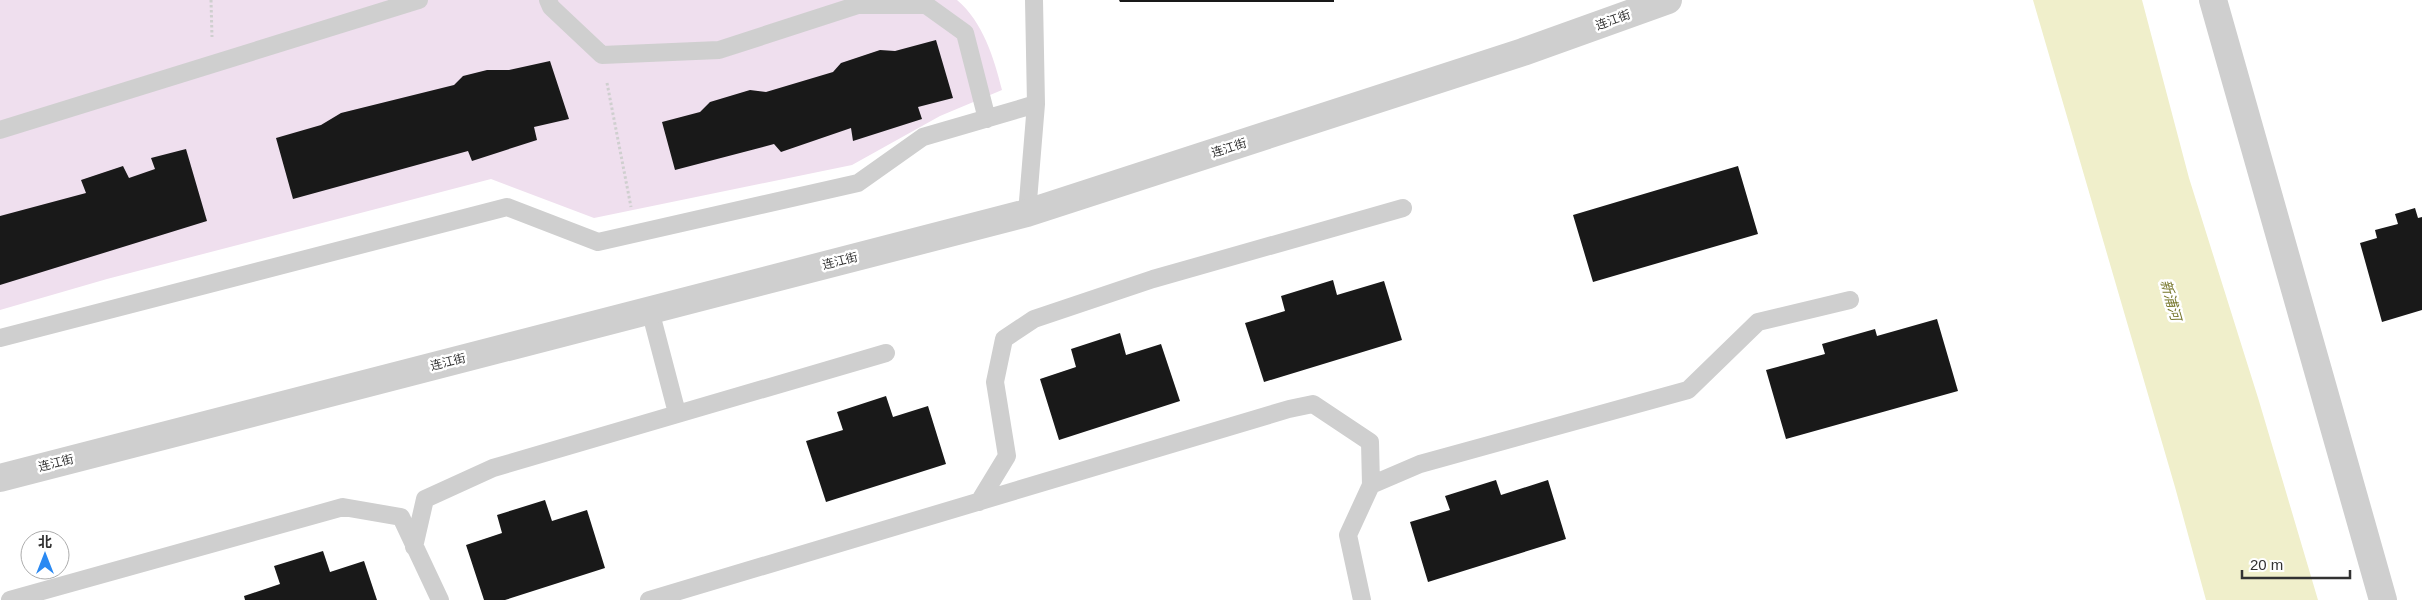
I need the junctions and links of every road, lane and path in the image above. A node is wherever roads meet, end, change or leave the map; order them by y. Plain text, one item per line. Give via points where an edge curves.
1 (211, 0) edge
2 (419, 0) edge
3 (548, 0) edge
4 (1034, 0) edge
5 (1668, 0) edge
6 (2213, 0) edge
7 (602, 56) junction
8 (212, 65) junction
9 (1036, 104) junction
10 (987, 119) junction
11 (0, 130) edge
12 (1403, 208) dead end
13 (1027, 213) junction
14 (636, 233) junction
15 (1850, 300) dead end
16 (650, 310) junction
17 (0, 338) edge
18 (886, 353) dead end
19 (677, 413) junction
20 (0, 478) edge
21 (1371, 485) junction
22 (979, 502) junction
23 (414, 547) junction
24 (10, 600) edge
25 (440, 600) edge
26 (649, 600) edge
27 (1362, 600) edge
28 (2383, 600) edge

1 - 8 path
2 - 8 lane
3 - 7 lane
4 - 9 lane
5 - 13 street, 连江街 via 1523,52
6 - 28 street
7 - 10 lane via 719,50 858,5 926,5 965,33
7 - 14 path
8 - 11 lane
9 - 10 lane
9 - 13 lane
10 - 14 lane via 923,137 858,183
12 - 22 lane via 1153,279 1034,319 1004,339 995,382 1006,456
13 - 16 street, 连江街
14 - 17 lane via 598,242 507,207
15 - 21 lane via 1758,322 1688,390 1420,464
16 - 19 lane
16 - 20 street, 连江街
18 - 19 lane
19 - 23 lane via 493,468 425,499
21 - 22 lane via 1370,442 1313,404
21 - 27 lane via 1348,535
22 - 26 lane
23 - 24 lane via 401,517 343,507
23 - 25 lane

